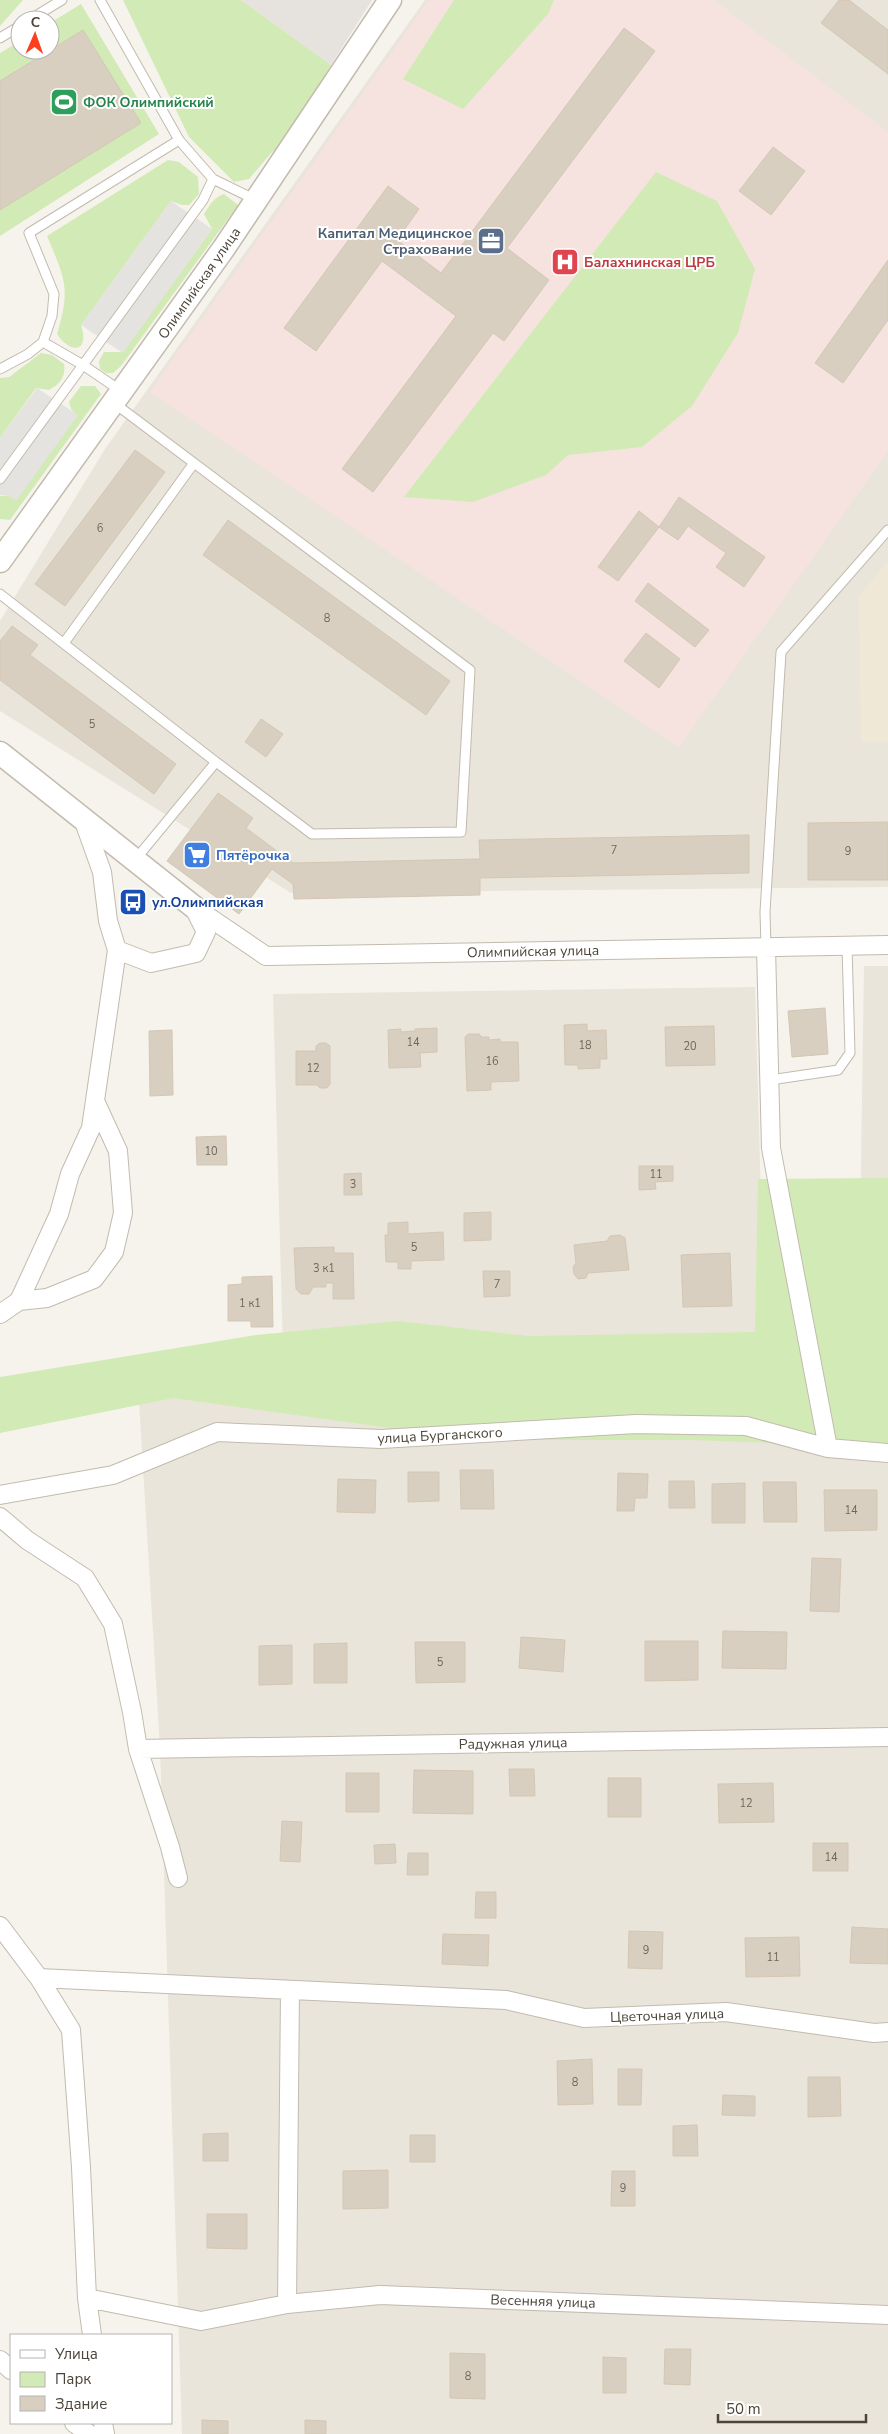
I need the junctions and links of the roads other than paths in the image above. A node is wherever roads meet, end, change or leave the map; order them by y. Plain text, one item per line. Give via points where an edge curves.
1 (62, 0) edge
2 (100, 0) edge
3 (390, 0) edge
4 (46, 10) edge
5 (179, 140) junction
6 (213, 178) junction
7 (256, 200) junction
8 (43, 342) junction
9 (83, 365) junction
10 (0, 369) edge
11 (118, 397) junction
12 (194, 463) junction
13 (0, 479) edge
14 (888, 530) edge
15 (6, 548) edge
16 (0, 594) edge
17 (64, 644) junction
18 (0, 753) edge
19 (216, 762) junction
20 (83, 819) junction
21 (135, 860) junction
22 (194, 907) junction
23 (888, 945) edge
24 (847, 946) junction
25 (766, 947) junction
26 (117, 950) junction
27 (770, 1080) junction
28 (95, 1101) junction
29 (19, 1301) junction
30 (0, 1314) edge
31 (828, 1448) junction
32 (888, 1453) edge
33 (0, 1496) edge
34 (0, 1517) edge
35 (888, 1737) edge
36 (138, 1749) junction
37 (178, 1878) dead end
38 (0, 1926) edge
39 (39, 1978) junction
40 (290, 1990) junction
41 (888, 2032) edge
42 (87, 2298) junction
43 (287, 2304) junction
44 (888, 2315) edge
45 (92, 2334) edge
46 (0, 2360) edge
47 (10, 2369) edge
48 (75, 2424) edge
49 (89, 2434) edge

1 - 4 lane
2 - 5 lane
3 - 7 street, Олимпийская улица
5 - 6 lane
5 - 8 lane via 29,233 54,294 52,316
6 - 7 lane
6 - 9 lane via 203,200
7 - 11 street, Олимпийская улица
8 - 9 lane
8 - 10 lane
9 - 11 lane
9 - 13 lane
11 - 12 lane
11 - 15 street, Олимпийская улица
12 - 17 lane
12 - 19 lane via 470,670 460,832 312,834
14 - 25 lane via 781,652 765,912
16 - 17 lane
17 - 19 lane
18 - 20 street, Олимпийская улица
19 - 21 lane
20 - 21 street, Олимпийская улица
20 - 26 street via 102,872 108,921
21 - 22 street, Олимпийская улица
22 - 25 street, Олимпийская улица via 266,956
22 - 26 street, Олимпийская улица via 206,932 196,953 151,963
23 - 24 street, Олимпийская улица
24 - 25 street, Олимпийская улица
24 - 27 lane via 850,1053 838,1070
25 - 27 street
26 - 28 street
27 - 31 street via 772,1148
28 - 29 street via 91,1128 70,1174 59,1214
28 - 29 street via 118,1150 123,1213 114,1252 94,1279 47,1298
29 - 30 street
31 - 32 street, улица Бурганского
31 - 33 street, улица Бурганского via 746,1426 636,1424 382,1439 217,1432 113,1475
34 - 36 street via 27,1540 85,1578 108,1616
35 - 36 street, Радужная улица
36 - 37 street
38 - 39 street
39 - 40 street, Цветочная улица
39 - 42 street via 71,2030
40 - 41 street, Цветочная улица via 506,2000 584,2018 726,2012 874,2033
40 - 43 street
42 - 43 street, Весенняя улица via 201,2321
42 - 45 street
43 - 44 street, Весенняя улица via 380,2295
46 - 47 street
48 - 49 street

